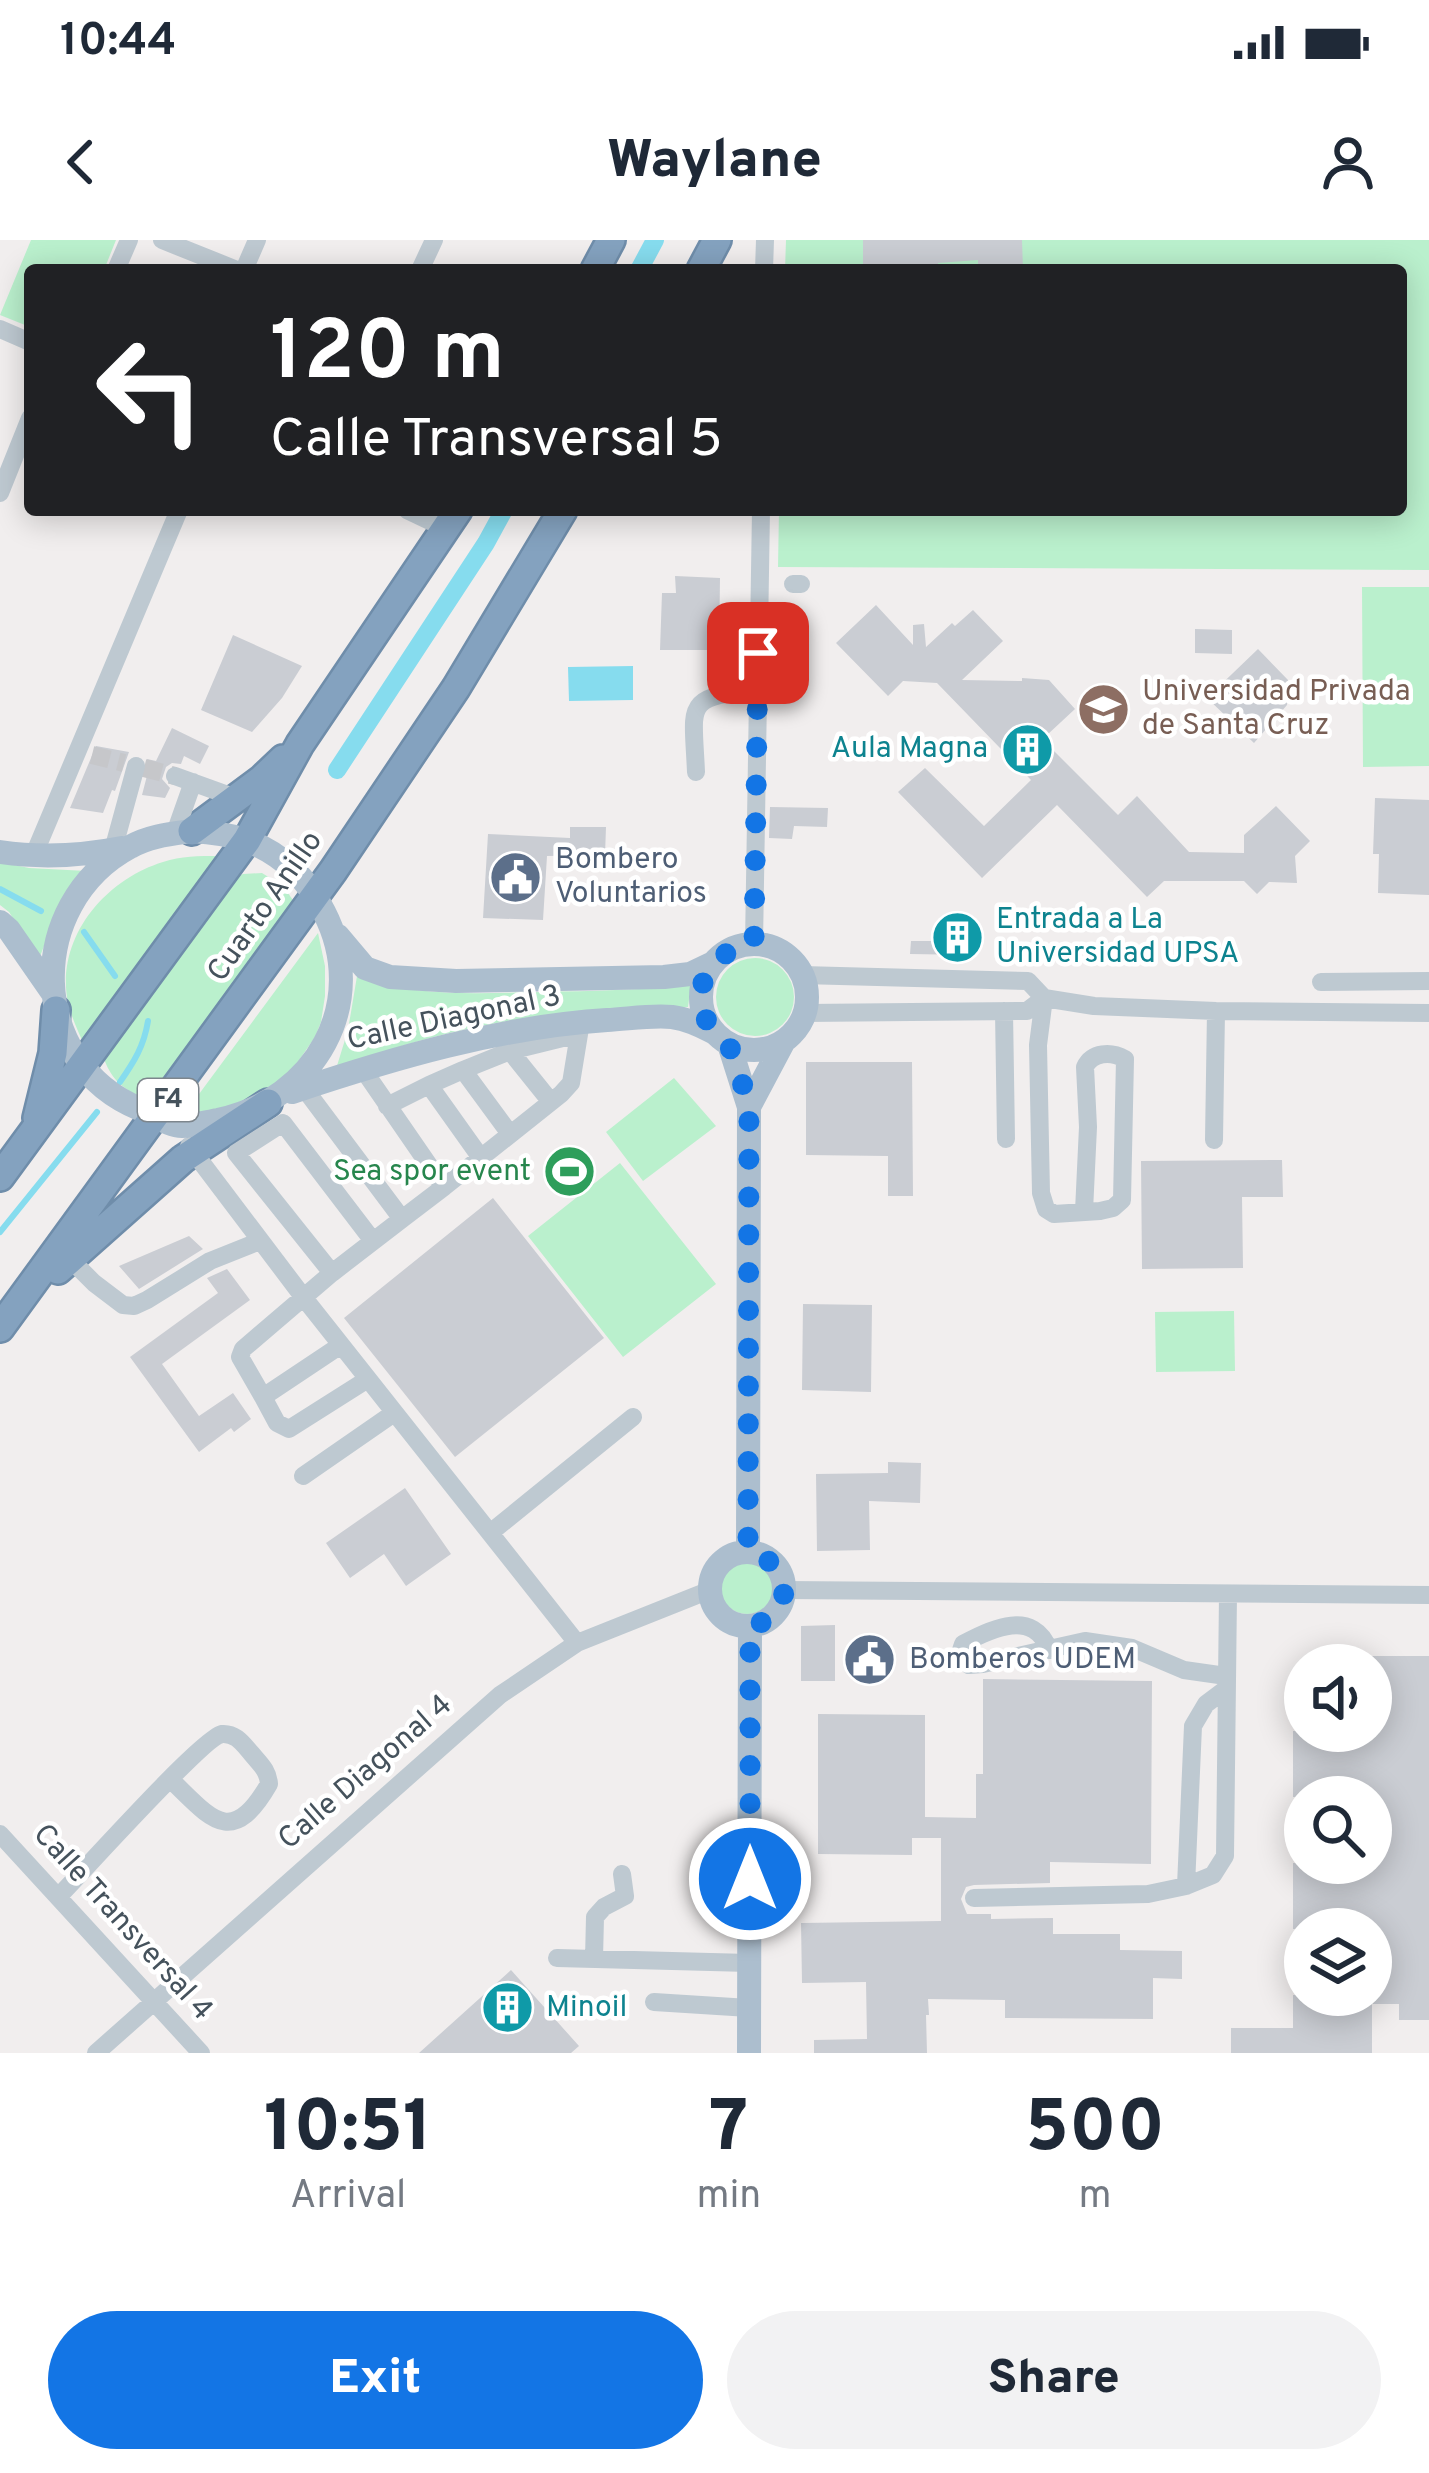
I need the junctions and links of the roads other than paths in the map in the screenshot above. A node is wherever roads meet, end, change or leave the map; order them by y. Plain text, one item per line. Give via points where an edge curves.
1 (162, 240) edge
2 (225, 264) edge
3 (24, 433) edge
4 (0, 493) edge
5 (176, 516) edge
6 (559, 516) edge
7 (762, 516) edge
8 (453, 519) edge
9 (758, 688) junction
10 (300, 744) junction
11 (135, 766) dead end
12 (696, 772) dead end
13 (236, 798) junction
14 (183, 832) junction
15 (247, 840) junction
16 (121, 848) junction
17 (0, 852) edge
18 (33, 857) junction
19 (316, 896) junction
20 (0, 922) edge
21 (332, 927) junction
22 (754, 944) junction
23 (712, 963) junction
24 (802, 975) junction
25 (958, 979) junction
26 (1429, 981) edge
27 (1321, 982) dead end
28 (1044, 998) junction
29 (54, 1001) junction
30 (958, 1011) junction
31 (1004, 1011) junction
32 (1216, 1011) junction
33 (805, 1013) junction
34 (1429, 1013) edge
35 (580, 1028) junction
36 (722, 1038) junction
37 (784, 1041) junction
38 (509, 1051) junction
39 (82, 1065) junction
40 (362, 1068) junction
41 (464, 1070) junction
42 (429, 1085) junction
43 (310, 1095) junction
44 (551, 1102) junction
45 (387, 1106) junction
46 (749, 1106) junction
47 (276, 1107) junction
48 (168, 1121) junction
49 (34, 1132) junction
50 (511, 1134) junction
51 (1006, 1139) dead end
52 (1214, 1140) dead end
53 (236, 1153) junction
54 (481, 1158) junction
55 (201, 1164) junction
56 (0, 1177) edge
57 (444, 1187) junction
58 (1084, 1211) junction
59 (402, 1219) junction
60 (260, 1240) junction
61 (373, 1241) junction
62 (65, 1254) junction
63 (332, 1273) junction
64 (304, 1298) junction
65 (0, 1328) edge
66 (341, 1345) junction
67 (368, 1379) junction
68 (263, 1397) junction
69 (394, 1413) junction
70 (633, 1418) dead end
71 (303, 1476) dead end
72 (490, 1533) junction
73 (748, 1552) junction
74 (710, 1590) junction
75 (784, 1590) junction
76 (1228, 1594) junction
77 (1429, 1595) edge
78 (750, 1626) junction
79 (578, 1643) junction
80 (1049, 1650) dead end
81 (1226, 1682) junction
82 (170, 1779) junction
83 (0, 1834) edge
84 (622, 1874) dead end
85 (1186, 1886) junction
86 (58, 1898) junction
87 (974, 1898) dead end
88 (557, 1958) dead end
89 (595, 1959) junction
90 (749, 1963) junction
91 (153, 2000) junction
92 (654, 2002) dead end
93 (749, 2008) junction
94 (96, 2053) edge
95 (201, 2053) edge
96 (749, 2053) edge

1 - 2 street
3 - 4 street
5 - 18 street via 85,753
6 - 19 highway, Cuarto Anillo / F4
7 - 9 street via 783,584
8 - 10 highway, Cuarto Anillo
9 - 12 street via 698,704
9 - 22 street
10 - 13 highway
10 - 15 highway, Cuarto Anillo
11 - 16 street
13 - 14 highway
13 - 14 street via 184,779
14 - 15 main road
14 - 16 main road
15 - 19 main road via 286,863
15 - 39 highway, Cuarto Anillo
16 - 18 main road
16 - 29 main road via 68,907 54,948
17 - 18 main road
19 - 21 main road
19 - 48 highway, Cuarto Anillo / F4
20 - 29 main road
21 - 23 main road, Calle Diagonal 3 via 357,962 390,977 664,977
21 - 47 main road via 341,977 332,1027
22 - 23 main road
22 - 24 main road via 782,952
23 - 36 main road via 701,999
24 - 25 street
24 - 33 main road
25 - 28 street via 1028,981
25 - 30 street
26 - 27 street
28 - 31 street via 1027,1011
28 - 32 street
28 - 58 street via 1041,1193 1054,1214
29 - 39 main road
29 - 49 highway via 53,1054
30 - 31 street
30 - 33 street
31 - 51 street
32 - 34 street
32 - 52 street
33 - 37 main road
35 - 36 main road, Calle Diagonal 3 via 668,1016
35 - 38 street
35 - 40 main road, Calle Diagonal 3 via 548,1026
35 - 44 street via 571,1083
36 - 37 main road via 757,1050
36 - 46 main road
37 - 46 main road
38 - 41 street
38 - 44 street
39 - 48 main road via 116,1096
39 - 49 highway, Cuarto Anillo
40 - 43 main road, Calle Diagonal 3
40 - 45 street
41 - 42 street
41 - 50 street
42 - 45 street
42 - 54 street
43 - 47 main road, Calle Diagonal 3
43 - 59 street
44 - 50 street
45 - 57 street
46 - 73 main road
47 - 48 main road, Calle Diagonal 3
47 - 53 street
47 - 55 highway
47 - 61 street
48 - 55 street
48 - 62 highway, Cuarto Anillo / F4
49 - 56 highway, Cuarto Anillo
50 - 54 street
53 - 55 street
53 - 63 street
54 - 57 street
55 - 60 street
55 - 62 highway
57 - 59 street
58 - 58 street via 1122,1200 1126,1069 1116,1054 1095,1055 1084,1067
59 - 61 street
60 - 62 street via 134,1306
60 - 64 street
61 - 63 street
62 - 65 highway
63 - 64 street
64 - 66 street
64 - 68 street via 243,1349 243,1367
66 - 67 street
66 - 68 street
67 - 68 street via 289,1429
67 - 69 street
69 - 71 street
69 - 72 street
70 - 72 street
72 - 79 street
73 - 74 main road via 717,1567
73 - 75 main road via 770,1560
74 - 78 main road via 727,1621
74 - 79 street, Calle Diagonal 4
75 - 76 street
75 - 78 main road via 770,1618
76 - 77 street
76 - 81 street
78 - 90 main road
79 - 91 street, Calle Diagonal 4 via 500,1694
80 - 81 street via 1085,1641 1132,1648
81 - 85 street via 1193,1726
81 - 85 street via 1225,1856 1213,1875
82 - 82 street via 225,1733 268,1772 269,1784 227,1823
82 - 86 street
83 - 86 street, Calle Transversal 4
84 - 89 street via 625,1896 595,1917
85 - 87 street
86 - 91 street, Calle Transversal 4
88 - 89 street
89 - 90 street
90 - 93 main road
91 - 94 street, Calle Diagonal 4
91 - 95 street, Calle Transversal 4
92 - 93 street
93 - 96 main road

